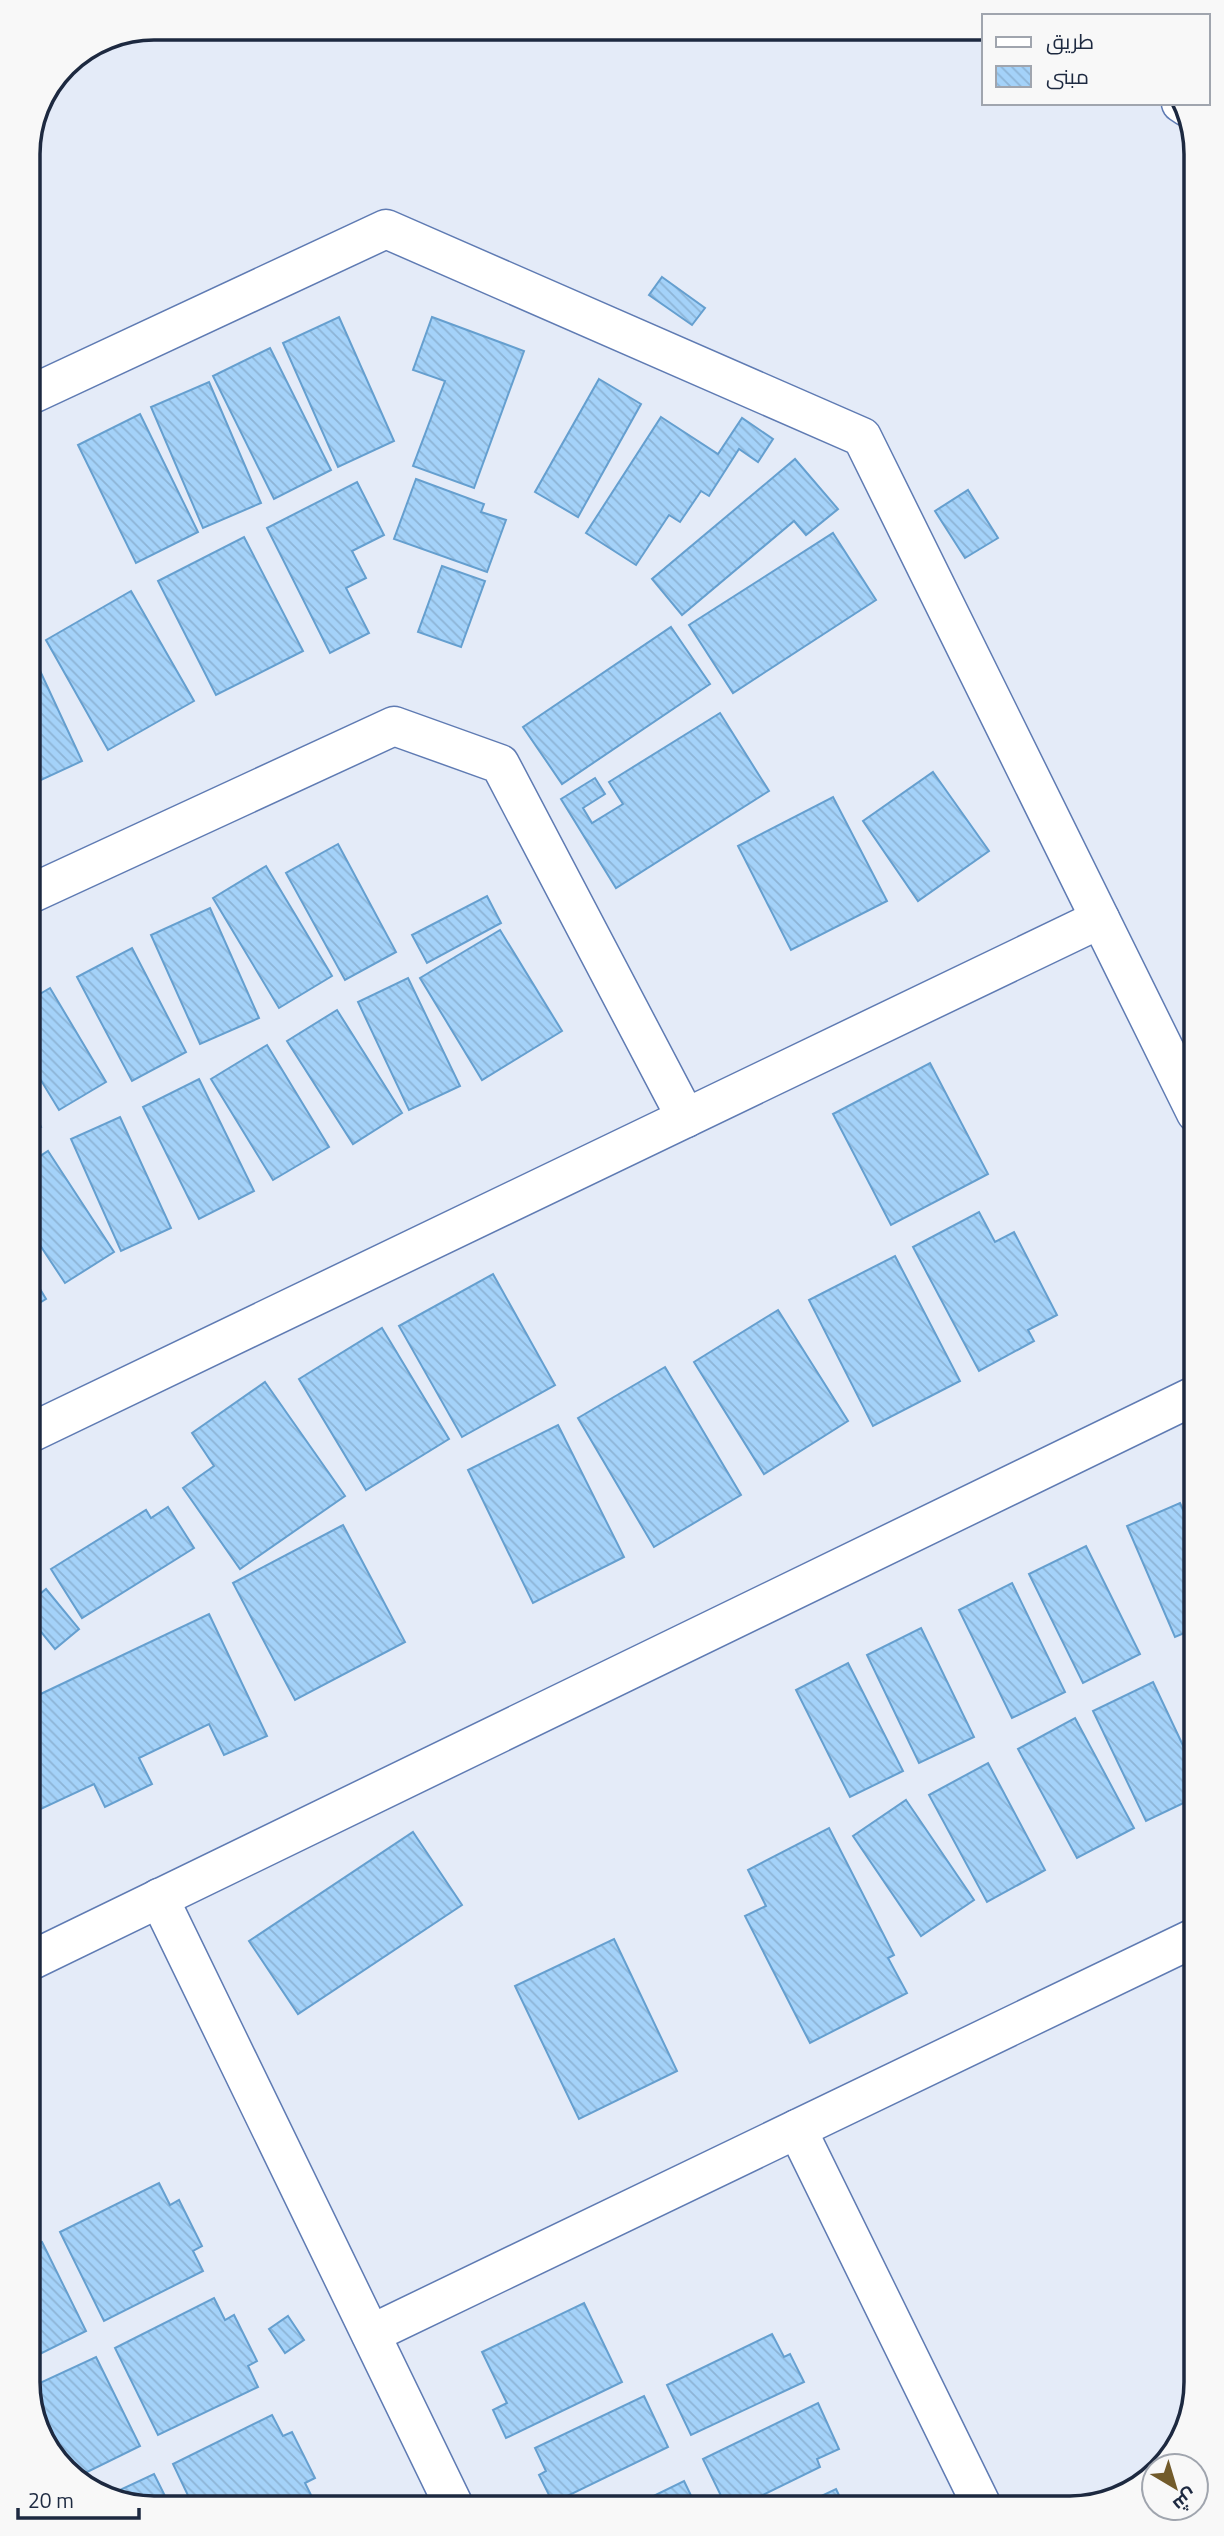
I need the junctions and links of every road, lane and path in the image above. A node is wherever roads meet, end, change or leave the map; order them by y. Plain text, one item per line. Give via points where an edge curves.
1 (40, 390) edge
2 (40, 889) edge
3 (1100, 919) junction
4 (1184, 1089) edge
5 (686, 1118) junction
6 (1184, 1401) edge
7 (40, 1428) edge
8 (159, 1898) junction
9 (1184, 1943) edge
10 (40, 1956) edge
11 (797, 2129) junction
12 (371, 2334) junction
13 (449, 2496) edge
14 (977, 2496) edge

1 - 3 street via 386,229 862,437
2 - 5 street via 394,726 500,764
3 - 4 street
3 - 5 street
5 - 7 street
6 - 8 street
8 - 10 street
8 - 12 street
9 - 11 street
11 - 12 street
11 - 14 street
12 - 13 street

